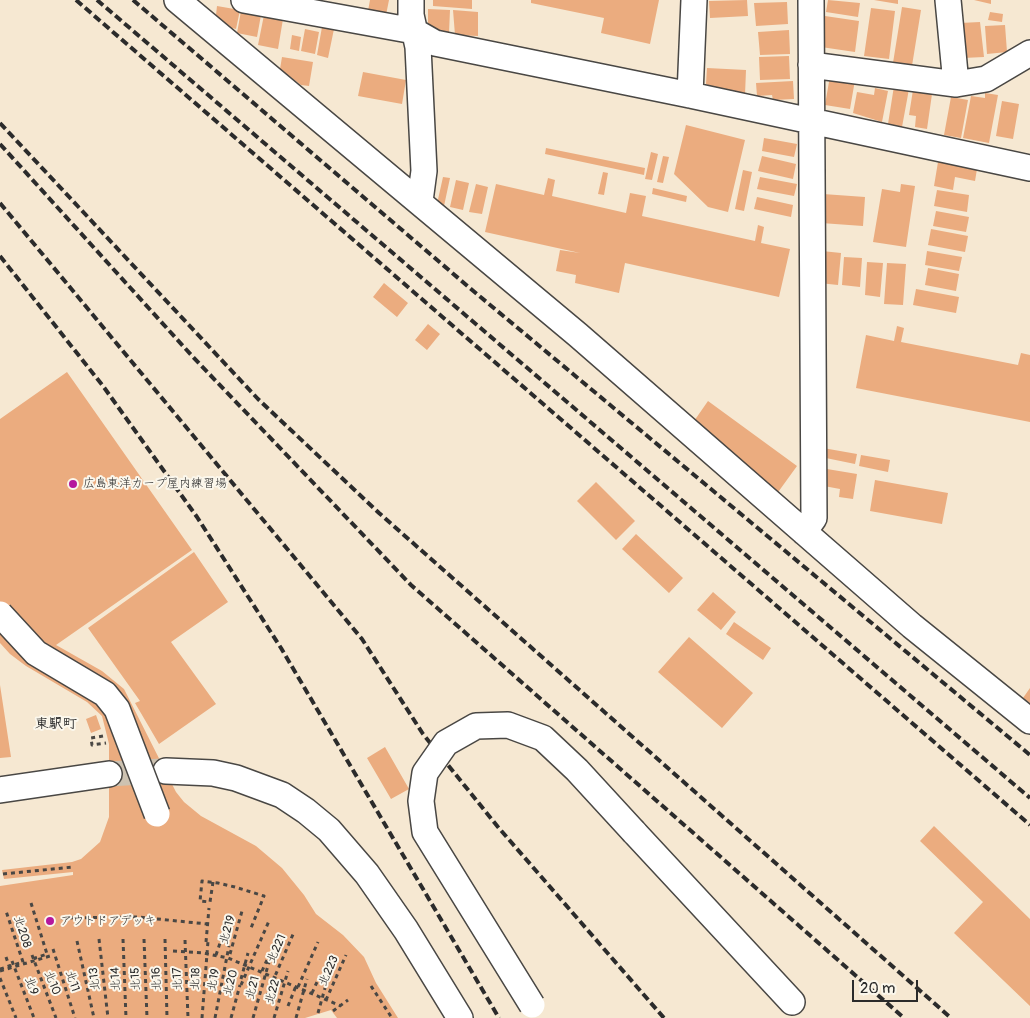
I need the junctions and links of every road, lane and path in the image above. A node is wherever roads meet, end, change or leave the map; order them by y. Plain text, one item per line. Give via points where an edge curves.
1 (177, 0) edge
2 (244, 0) edge
3 (411, 0) edge
4 (694, 0) edge
5 (811, 0) edge
6 (948, 0) edge
7 (414, 31) junction
8 (1030, 54) edge
9 (811, 65) junction
10 (956, 84) junction
11 (690, 95) junction
12 (811, 121) junction
13 (1030, 168) edge
14 (420, 201) junction
15 (804, 532) junction
16 (0, 614) edge
17 (1030, 721) edge
18 (106, 736) joint
19 (166, 770) tunnel mouth
20 (109, 774) tunnel mouth
21 (0, 790) edge
22 (157, 814) dead end
23 (73, 867) dead end
24 (3, 874) dead end
25 (213, 882) junction
26 (31, 903) dead end
27 (209, 908) dead end
28 (6, 911) dead end
29 (242, 911) dead end
30 (61, 918) dead end
31 (269, 921) dead end
32 (207, 924) dead end
33 (252, 928) dead end
34 (294, 932) dead end
35 (99, 939) dead end
36 (123, 939) dead end
37 (144, 939) dead end
38 (165, 939) dead end
39 (185, 940) dead end
40 (78, 941) dead end
41 (208, 941) dead end
42 (318, 942) dead end
43 (220, 943) dead end
44 (229, 946) dead end
45 (53, 949) dead end
46 (174, 951) dead end
47 (206, 953) junction
48 (248, 953) dead end
49 (216, 955) junction
50 (346, 955) dead end
51 (32, 956) dead end
52 (50, 956) dead end
53 (6, 957) dead end
54 (228, 958) junction
55 (12, 961) dead end
56 (35, 961) junction
57 (249, 966) junction
58 (11, 967) junction
59 (0, 970) edge
60 (288, 971) dead end
61 (262, 972) junction
62 (203, 974) dead end
63 (274, 977) junction
64 (0, 978) edge
65 (222, 979) dead end
66 (307, 979) dead end
67 (317, 982) dead end
68 (241, 985) dead end
69 (371, 986) dead end
70 (297, 987) junction
71 (325, 988) dead end
72 (312, 993) junction
73 (266, 996) dead end
74 (326, 1000) junction
75 (348, 1000) dead end
76 (792, 1002) dead end
77 (288, 1006) dead end
78 (341, 1006) dead end
79 (333, 1011) dead end
80 (536, 1012) edge
81 (318, 1013) dead end
82 (16, 1018) edge
83 (34, 1018) edge
84 (56, 1018) edge
85 (75, 1018) edge
86 (94, 1018) edge
87 (108, 1018) edge
88 (126, 1018) edge
89 (146, 1018) edge
90 (167, 1018) edge
91 (188, 1018) edge
92 (202, 1018) edge
93 (215, 1018) edge
94 (231, 1018) edge
95 (253, 1018) edge
96 (274, 1018) edge
97 (296, 1018) edge
98 (392, 1018) edge
99 (460, 1018) edge

1 - 14 street
2 - 7 street
3 - 7 street
4 - 11 street
5 - 9 street
6 - 10 street
7 - 11 street via 435,43
7 - 14 street via 418,47 424,171
8 - 10 street via 986,79
9 - 10 street
9 - 12 street
11 - 12 street
12 - 13 street
12 - 15 street via 814,518
14 - 15 street
15 - 17 street via 912,626
16 - 22 street, bridge via 36,653 96,688 117,709
18 - 18 path via 91,738 92,745 106,743
19 - 99 street via 236,778 282,795 329,830 367,874
20 - 21 street
23 - 24 path
25 - 25 path via 210,902 200,901 200,881
25 - 33 path via 264,896
26 - 56 path via 47,952
27 - 47 path
28 - 58 path, 北208 via 23,962
29 - 54 path, 北219
30 - 32 path via 138,917
31 - 57 path
34 - 63 path, 北221
35 - 87 path, 北13
36 - 88 path, 北14
37 - 89 path, 北15
38 - 90 path, 北16
39 - 91 path, 北17
40 - 86 path
41 - 92 path, 北18
42 - 70 path
43 - 49 path
44 - 93 path, 北19
45 - 85 path, 北11
46 - 47 path
47 - 49 path
47 - 62 path
48 - 94 path, 北20
49 - 54 path
50 - 74 path, 北223
51 - 56 path, 北10
52 - 56 path
53 - 58 path
54 - 57 path
54 - 65 path, 北219
55 - 58 path, 北9
56 - 58 path
56 - 84 path, 北10
57 - 61 path
57 - 68 path
58 - 59 path
58 - 83 path, 北9
60 - 96 path, 北22
61 - 63 path
61 - 95 path, 北21 via 268,961
63 - 70 path
63 - 73 path, 北221
64 - 82 path
66 - 97 path
67 - 72 path
69 - 98 path
70 - 72 path
70 - 77 path
71 - 81 path
72 - 74 path
74 - 78 path
75 - 79 path
76 - 80 street, bridge via 578,770 543,738 508,725 476,726 446,743 426,773 421,801 425,832

